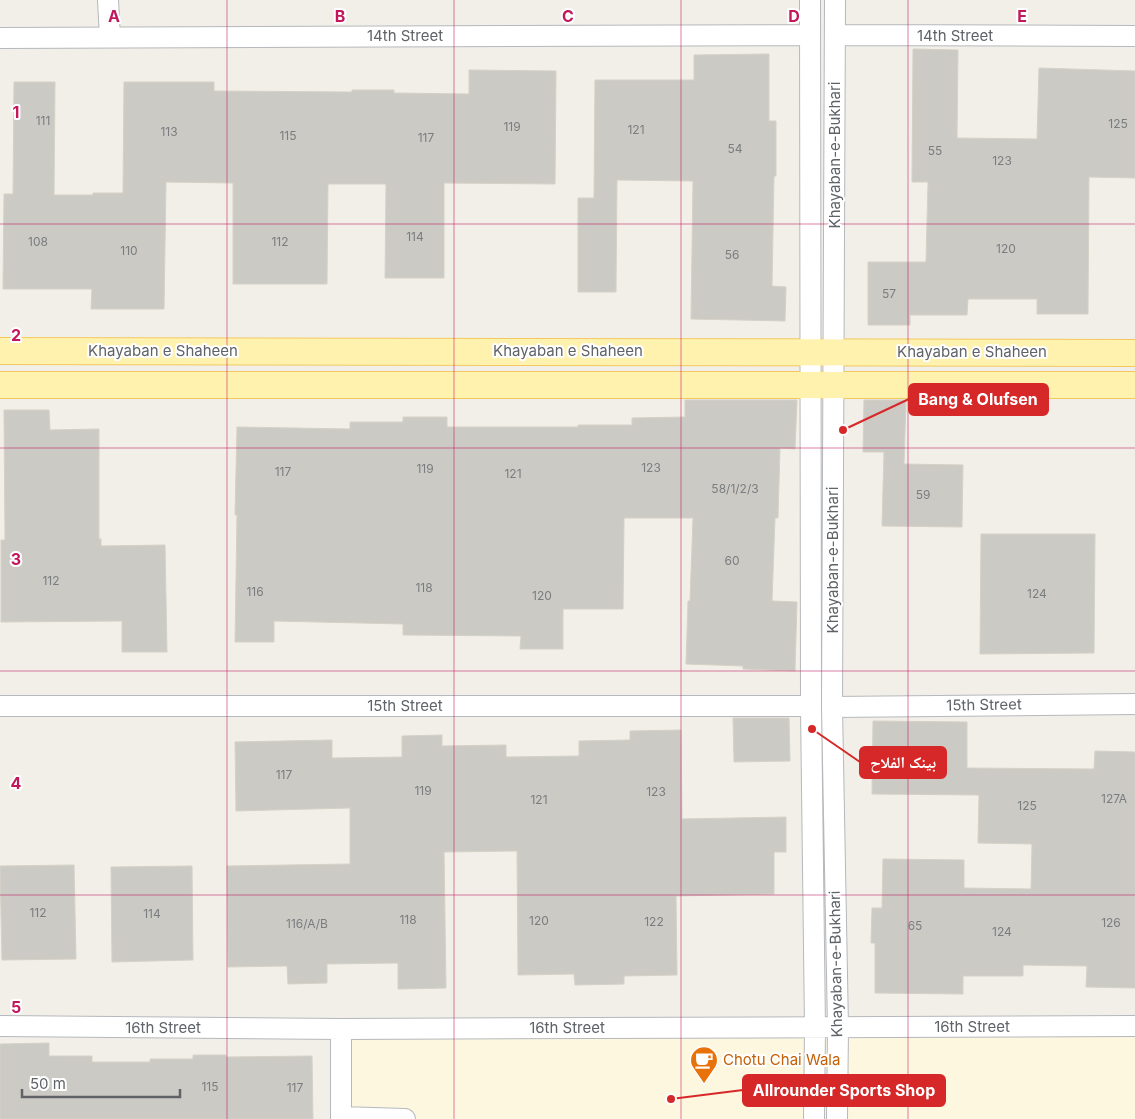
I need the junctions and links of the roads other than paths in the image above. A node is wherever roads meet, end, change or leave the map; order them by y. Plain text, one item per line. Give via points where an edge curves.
1 (108, 0) edge
2 (810, 0) edge
3 (835, 0) edge
4 (810, 35) junction
5 (835, 35) junction
6 (1135, 36) edge
7 (110, 37) junction
8 (0, 38) edge
9 (0, 351) edge
10 (822, 352) junction
11 (1135, 353) edge
12 (822, 384) junction
13 (1135, 384) edge
14 (0, 385) edge
15 (1135, 704) edge
16 (0, 706) edge
17 (811, 706) junction
18 (832, 707) junction
19 (0, 1026) edge
20 (1135, 1026) edge
21 (815, 1028) junction
22 (838, 1028) junction
23 (341, 1029) junction
24 (341, 1118) edge
25 (405, 1119) edge
26 (814, 1119) edge
27 (837, 1119) edge

1 - 7 street
2 - 4 street, Khayaban-e-Bukhari
3 - 5 street, Khayaban-e-Bukhari
4 - 7 street, 14th Street
4 - 10 street, Khayaban-e-Bukhari
5 - 6 street, 14th Street
5 - 10 street, Khayaban-e-Bukhari
7 - 8 street, 14th Street
9 - 10 main road, Khayaban e Shaheen
10 - 11 main road, Khayaban e Shaheen
10 - 12 street, Khayaban-e-Bukhari
12 - 13 main road
12 - 14 main road
12 - 17 street, Khayaban-e-Bukhari
12 - 18 street, Khayaban-e-Bukhari
15 - 18 street, 15th Street
16 - 17 street, 15th Street
17 - 21 street, Khayaban-e-Bukhari
18 - 22 street, Khayaban-e-Bukhari
19 - 23 street, 16th Street
20 - 22 street, 16th Street
21 - 22 street, 16th Street
21 - 23 street, 16th Street
21 - 26 street, Khayaban-e-Bukhari
22 - 27 street, Khayaban-e-Bukhari
23 - 24 street
24 - 25 street

